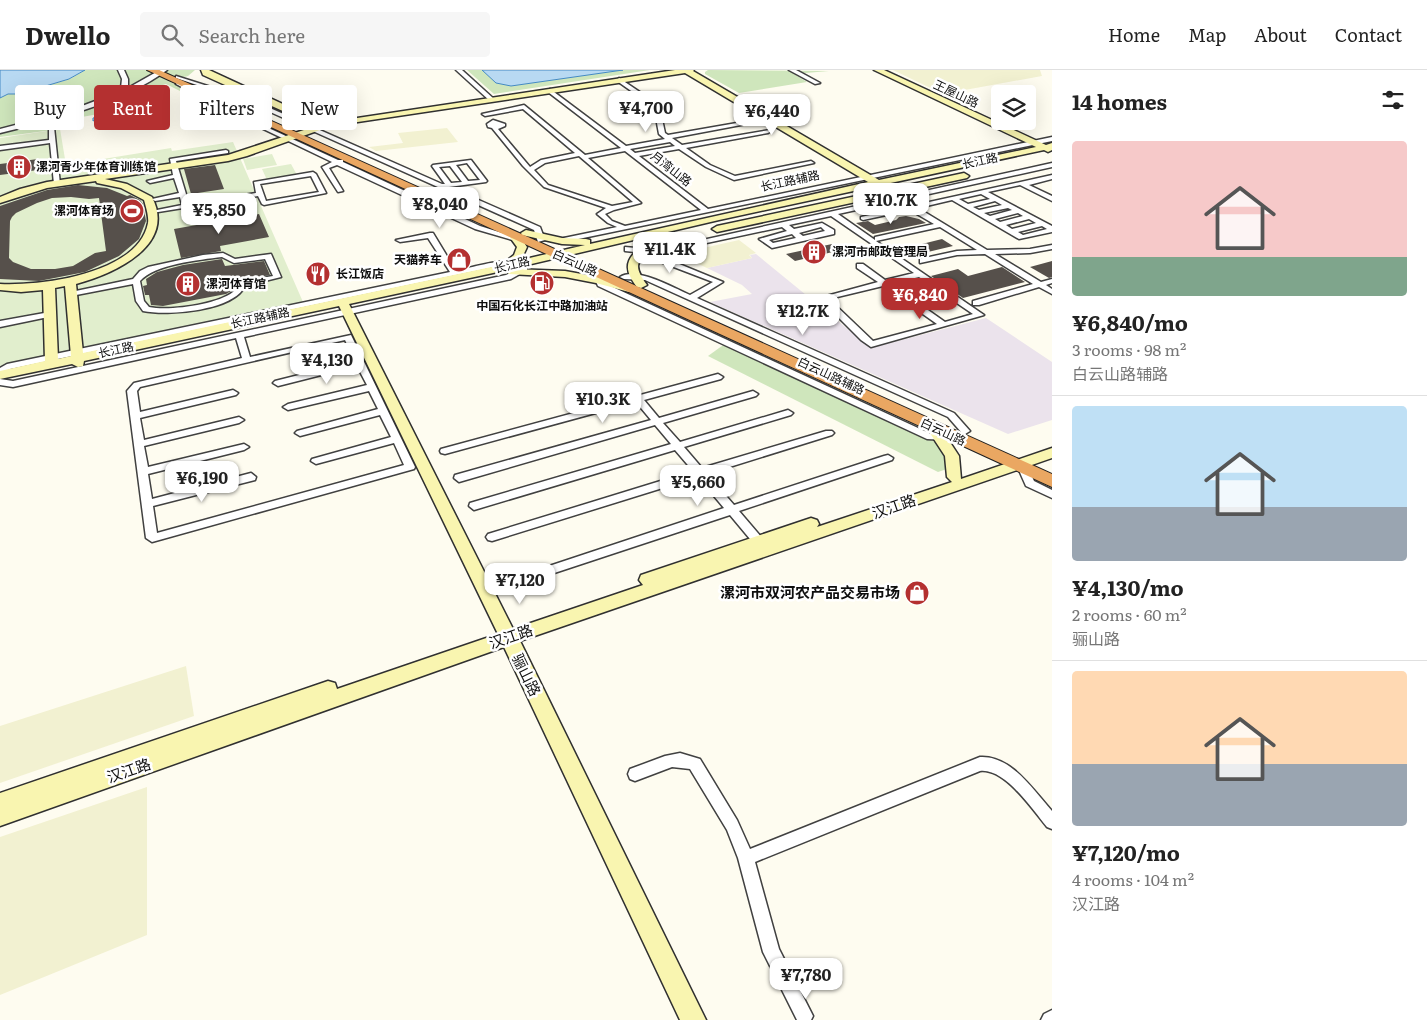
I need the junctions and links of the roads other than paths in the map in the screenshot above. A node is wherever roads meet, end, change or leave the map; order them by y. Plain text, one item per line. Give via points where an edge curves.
1 (121, 70) edge
2 (205, 70) edge
3 (459, 70) edge
4 (672, 70) edge
5 (685, 70) edge
6 (691, 70) edge
7 (792, 70) edge
8 (878, 70) edge
9 (886, 70) edge
10 (164, 73) edge
11 (619, 80) junction
12 (817, 83) dead end
13 (125, 85) edge
14 (139, 85) edge
15 (198, 85) edge
16 (230, 85) edge
17 (550, 91) junction
18 (490, 98) junction
19 (474, 102) junction
20 (94, 103) edge
21 (272, 108) edge
22 (485, 114) junction
23 (272, 116) edge
24 (754, 122) dead end
25 (51, 130) edge
26 (0, 131) edge
27 (768, 131) dead end
28 (302, 132) junction
29 (669, 138) junction
30 (53, 141) junction
31 (680, 147) junction
32 (1048, 147) edge
33 (0, 148) edge
34 (626, 149) junction
35 (226, 152) dead end
36 (635, 155) junction
37 (582, 156) junction
38 (342, 160) junction
39 (811, 163) dead end
40 (452, 164) junction
41 (1052, 165) edge
42 (174, 166) junction
43 (530, 170) junction
44 (143, 171) junction
45 (1052, 177) edge
46 (872, 179) junction
47 (81, 180) junction
48 (940, 181) junction
49 (57, 183) junction
50 (467, 184) junction
51 (1023, 184) junction
52 (951, 187) junction
53 (440, 188) junction
54 (340, 191) dead end
55 (152, 192) junction
56 (182, 192) junction
57 (983, 192) junction
58 (232, 194) dead end
59 (260, 194) junction
60 (966, 195) junction
61 (953, 198) junction
62 (997, 199) junction
63 (1052, 199) edge
64 (0, 200) edge
65 (168, 204) dead end
66 (967, 206) junction
67 (1009, 206) junction
68 (612, 208) junction
69 (911, 208) junction
70 (707, 211) junction
71 (1019, 211) junction
72 (154, 212) junction
73 (978, 212) junction
74 (831, 214) junction
75 (1030, 217) junction
76 (863, 218) dead end
77 (989, 218) junction
78 (783, 224) junction
79 (1000, 224) junction
80 (1042, 224) junction
81 (940, 225) junction
82 (624, 228) junction
83 (1052, 230) edge
84 (1011, 231) junction
85 (793, 232) junction
86 (634, 236) junction
87 (528, 238) junction
88 (802, 239) junction
89 (878, 239) dead end
90 (400, 240) dead end
91 (653, 243) junction
92 (1052, 246) edge
93 (628, 249) junction
94 (642, 251) junction
95 (984, 251) junction
96 (562, 252) junction
97 (1022, 252) junction
98 (1052, 253) edge
99 (582, 258) junction
100 (923, 261) dead end
101 (860, 266) dead end
102 (513, 268) junction
103 (454, 273) junction
104 (920, 274) junction
105 (597, 276) junction
106 (136, 281) junction
107 (1052, 281) edge
108 (633, 282) junction
109 (884, 283) junction
110 (1039, 284) junction
111 (0, 286) edge
112 (49, 287) junction
113 (70, 289) junction
114 (947, 292) junction
115 (1052, 292) edge
116 (691, 298) junction
117 (911, 302) junction
118 (976, 303) dead end
119 (346, 308) junction
120 (50, 314) junction
121 (197, 316) junction
122 (0, 324) edge
123 (944, 325) junction
124 (239, 335) junction
125 (77, 358) junction
126 (247, 360) junction
127 (52, 361) junction
128 (360, 363) junction
129 (0, 373) edge
130 (718, 377) dead end
131 (0, 381) edge
132 (278, 383) dead end
133 (372, 387) junction
134 (233, 393) dead end
135 (753, 394) dead end
136 (638, 399) junction
137 (288, 408) dead end
138 (383, 411) junction
139 (788, 413) dead end
140 (134, 416) junction
141 (239, 420) dead end
142 (657, 421) junction
143 (300, 433) dead end
144 (829, 433) dead end
145 (948, 433) junction
146 (397, 439) junction
147 (1052, 442) edge
148 (139, 444) junction
149 (678, 446) junction
150 (244, 447) dead end
151 (445, 451) dead end
152 (1052, 454) edge
153 (888, 458) dead end
154 (316, 461) dead end
155 (1018, 462) junction
156 (1052, 471) edge
157 (143, 472) junction
158 (701, 473) junction
159 (954, 476) junction
160 (250, 478) dead end
161 (459, 478) dead end
162 (1052, 481) edge
163 (1052, 494) edge
164 (148, 504) junction
165 (474, 506) dead end
166 (732, 510) junction
167 (492, 537) dead end
168 (763, 547) junction
169 (517, 581) dead end
170 (506, 633) junction
171 (634, 774) dead end
172 (0, 803) edge
173 (0, 816) edge
174 (1052, 822) edge
175 (746, 858) junction
176 (803, 1019) edge
177 (693, 1020) edge

1 - 13 street via 126,79
2 - 16 street via 206,74
3 - 18 street
4 - 18 street
5 - 6 street
5 - 11 street
5 - 46 street
6 - 46 street
7 - 12 street
8 - 32 street, 王屋山路
9 - 32 street, 王屋山路
10 - 14 street
10 - 15 highway, 白云山路
10 - 28 highway, 白云山路
11 - 17 street
11 - 29 street via 657,106 662,134
17 - 18 street
17 - 34 street, 月湾山路
18 - 19 street
18 - 28 street
19 - 22 street
19 - 28 street
20 - 26 street
21 - 28 street
22 - 37 street via 524,107
22 - 43 street
23 - 28 highway, 白云山路
24 - 29 street
25 - 30 street
27 - 31 street
28 - 38 highway, 白云山路
28 - 42 street via 244,154
28 - 53 highway, 白云山路
29 - 31 street
29 - 34 street
30 - 33 street
30 - 49 street
31 - 36 street
31 - 39 street via 708,166 734,178
32 - 46 street, 长江路
32 - 48 street, 长江路
34 - 36 street, 月湾山路
34 - 37 street
35 - 42 street via 172,160
36 - 70 street, 月湾山路
37 - 43 street via 543,161
37 - 68 street via 638,203
38 - 54 street via 325,167
38 - 87 highway, 白云山路
40 - 50 street
40 - 50 street via 468,161 484,181
40 - 53 street via 435,166
41 - 52 street
42 - 44 street
42 - 49 street
42 - 56 street
43 - 68 street via 546,186
44 - 47 street
44 - 55 street
45 - 51 street
46 - 70 street, 长江路辅路
46 - 86 street, 长江路
47 - 49 street
47 - 55 street
48 - 52 street
48 - 91 street, 长江路
49 - 64 street
50 - 53 street
51 - 57 street
51 - 63 street
52 - 60 street
52 - 74 street
53 - 87 highway, 白云山路
55 - 56 street
55 - 56 street
55 - 72 street
56 - 58 street
56 - 59 street
56 - 65 street
56 - 72 street
57 - 60 street
57 - 62 street
59 - 59 street via 256,183 313,174 323,193 264,203
60 - 61 street
61 - 66 street
61 - 69 street
62 - 66 street
62 - 67 street
66 - 73 street
67 - 71 street
67 - 73 street
68 - 82 street via 600,214
69 - 76 street
69 - 81 street
70 - 82 street, 长江路辅路
71 - 75 street
71 - 77 street
72 - 113 street via 148,234 136,252
73 - 77 street
74 - 78 street
74 - 104 street
75 - 79 street
75 - 80 street
77 - 79 street
78 - 85 street
78 - 94 street via 657,252
79 - 84 street
80 - 83 street
80 - 84 street
81 - 89 street
81 - 95 street
82 - 86 street
82 - 96 street, 长江路辅路
83 - 84 street via 1022,237
85 - 88 street
85 - 88 street via 822,226 831,232
85 - 88 street via 763,239 772,246
86 - 96 street, 长江路
87 - 96 highway, 白云山路
87 - 102 street
90 - 103 street via 430,234
91 - 93 street, 长江路
91 - 94 street
92 - 97 street
93 - 94 street
93 - 99 street, 长江路
94 - 108 street via 632,262
94 - 116 street via 719,282
95 - 97 street
95 - 100 street
95 - 110 street
96 - 99 highway, 白云山路
96 - 102 street, 长江路
96 - 105 highway, 白云山路
97 - 98 street
99 - 108 highway, 白云山路
101 - 109 street
102 - 103 street, 长江路辅路
102 - 105 street
102 - 119 street, 长江路
102 - 125 street, 长江路
103 - 121 street, 长江路辅路
104 - 109 street
104 - 114 street
105 - 108 highway, 白云山路
105 - 145 street, 白云山路辅路 via 601,284 930,437
106 - 113 street
106 - 121 street via 140,301 146,309
106 - 121 street via 151,269 203,257 223,255 234,261 268,256 276,277 242,284 232,296
107 - 110 street
108 - 116 street, 白云山路辅路 via 646,278
108 - 145 highway, 白云山路
108 - 145 highway, 白云山路
109 - 117 street
109 - 123 street via 823,298 871,344
110 - 115 street
110 - 118 street
111 - 112 street via 22,289
112 - 113 street
112 - 120 street
113 - 125 street
114 - 117 street
114 - 123 street via 980,315
116 - 145 street, 白云山路辅路 via 952,415
117 - 123 street
119 - 124 street, 长江路辅路
119 - 125 street, 长江路
119 - 170 street, 骊山路
120 - 122 street
120 - 127 street
121 - 125 street, 长江路辅路
124 - 126 street
124 - 131 street, 长江路辅路 via 13,384
125 - 127 street, 长江路
125 - 131 street, 长江路
126 - 128 street via 348,337
126 - 140 street via 137,386 132,391
127 - 129 street, 长江路
128 - 132 street
128 - 133 street
130 - 136 street
133 - 137 street
133 - 138 street
134 - 140 street
135 - 142 street
136 - 142 street
136 - 151 street
138 - 143 street
138 - 146 street
139 - 149 street
140 - 148 street
141 - 148 street
142 - 149 street
142 - 161 street
144 - 158 street
145 - 155 highway, 白云山路
145 - 159 street
146 - 154 street
146 - 164 street via 410,467 152,538
147 - 155 street, 汉江路
148 - 157 street
149 - 158 street
149 - 165 street
150 - 157 street
152 - 155 street, 汉江路
153 - 166 street
155 - 156 highway, 白云山路
155 - 159 street, 汉江路
155 - 162 highway, 白云山路
155 - 163 street via 1030,483
155 - 168 street, 汉江路
157 - 164 street
158 - 166 street
158 - 167 street
159 - 168 street, 汉江路
160 - 164 street
166 - 168 street
166 - 169 street
168 - 170 street, 汉江路
170 - 172 street, 汉江路
170 - 173 street, 汉江路
170 - 177 street, 骊山路
171 - 175 street via 665,762 687,759 695,764 732,826
174 - 175 street via 1013,777 991,763 980,764
175 - 176 street via 771,952

